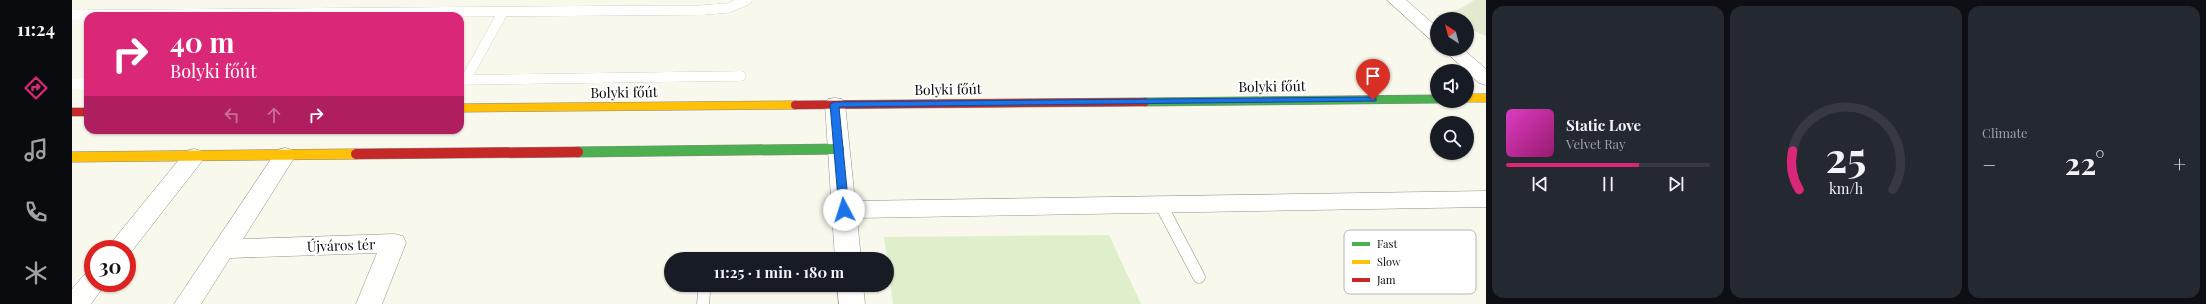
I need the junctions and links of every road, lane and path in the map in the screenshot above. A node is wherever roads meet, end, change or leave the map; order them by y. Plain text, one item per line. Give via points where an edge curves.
1 (747, 0) edge
2 (1396, 0) edge
3 (464, 12) edge
4 (504, 12) junction
5 (72, 16) edge
6 (84, 16) edge
7 (1430, 30) edge
8 (1460, 56) edge
9 (742, 76) dead end
10 (464, 78) edge
11 (1486, 79) edge
12 (464, 80) edge
13 (72, 84) edge
14 (84, 84) edge
15 (1474, 98) edge
16 (1486, 98) edge
17 (1430, 99) edge
18 (835, 104) junction
19 (464, 108) edge
20 (72, 112) edge
21 (84, 112) edge
22 (839, 149) junction
23 (285, 155) junction
24 (194, 156) junction
25 (72, 157) edge
26 (1486, 199) edge
27 (1161, 205) junction
28 (844, 210) junction
29 (126, 240) edge
30 (223, 249) junction
31 (847, 252) edge
32 (1199, 277) dead end
33 (85, 292) edge
34 (851, 292) edge
35 (75, 304) edge
36 (186, 304) edge
37 (369, 304) edge
38 (852, 304) edge

1 - 4 lane via 738,5 713,10
2 - 7 street
3 - 4 lane
4 - 10 lane
5 - 6 lane
8 - 11 street
9 - 12 lane
13 - 14 lane
15 - 16 main road
17 - 18 main road, Bolyki főút
18 - 19 main road, Bolyki főút
18 - 22 street
20 - 21 main road
22 - 23 main road
22 - 28 street
23 - 24 main road
23 - 30 street
24 - 25 main road
24 - 29 street
26 - 27 street
27 - 28 street
27 - 32 lane
28 - 31 street
30 - 36 street
30 - 37 street, Újváros tér via 394,243
33 - 35 street
34 - 38 street

